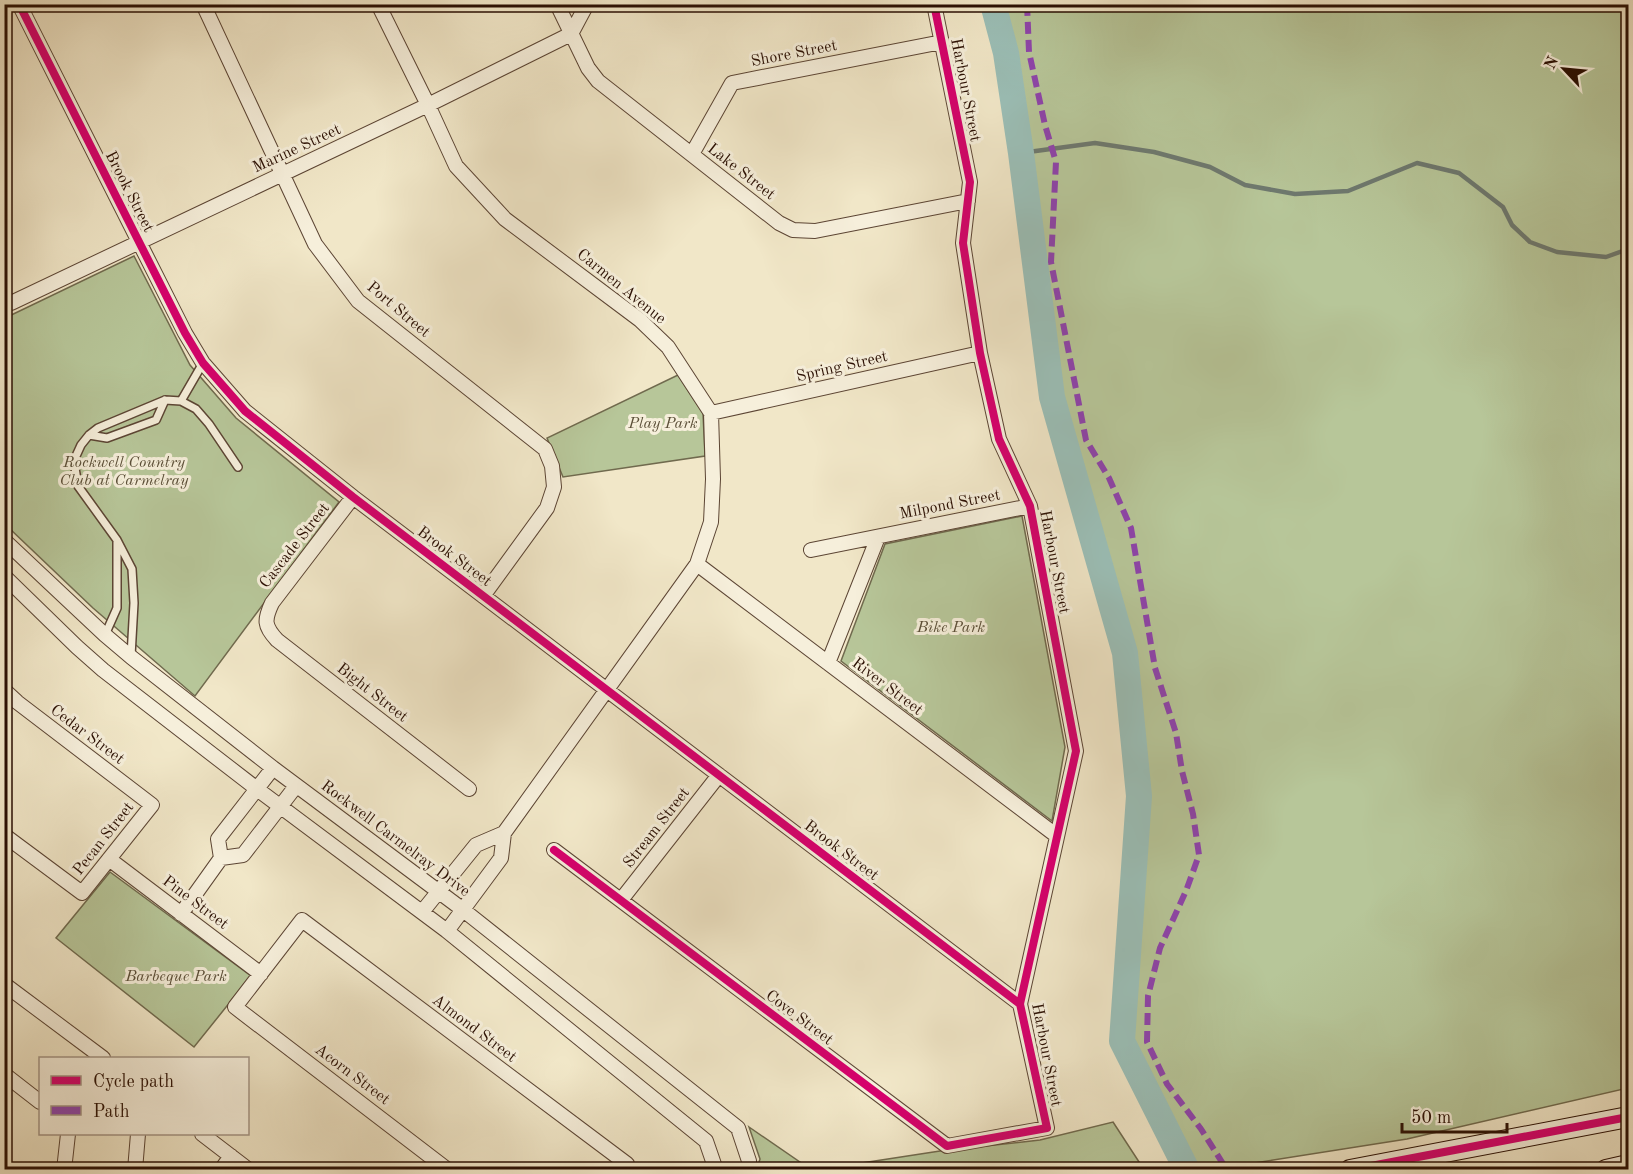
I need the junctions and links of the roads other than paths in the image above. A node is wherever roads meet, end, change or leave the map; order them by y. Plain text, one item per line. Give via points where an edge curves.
1 (19, 4) edge
2 (203, 4) edge
3 (378, 4) edge
4 (557, 4) edge
5 (587, 4) edge
6 (934, 4) edge
7 (571, 34) junction
8 (942, 42) junction
9 (428, 105) junction
10 (692, 154) junction
11 (282, 174) junction
12 (968, 201) junction
13 (139, 242) junction
14 (4, 302) edge
15 (980, 353) junction
16 (203, 363) junction
17 (165, 400) junction
18 (181, 401) junction
19 (711, 413) junction
20 (89, 435) junction
21 (238, 466) dead end
22 (353, 497) junction
23 (1030, 506) junction
24 (878, 537) junction
25 (4, 540) edge
26 (117, 540) junction
27 (811, 550) dead end
28 (697, 564) junction
29 (4, 576) edge
30 (483, 596) junction
31 (266, 617) joint
32 (105, 635) junction
33 (131, 657) junction
34 (828, 663) junction
35 (4, 690) edge
36 (608, 690) junction
37 (273, 768) junction
38 (719, 775) junction
39 (296, 786) junction
40 (257, 789) junction
41 (469, 789) dead end
42 (152, 805) joint
43 (280, 807) junction
44 (504, 833) junction
45 (4, 835) edge
46 (1057, 836) junction
47 (554, 850) dead end
48 (221, 858) junction
49 (109, 859) junction
50 (439, 892) junction
51 (621, 900) junction
52 (462, 909) junction
53 (422, 912) junction
54 (182, 914) junction
55 (447, 931) junction
56 (261, 974) junction
57 (4, 984) edge
58 (1020, 1004) junction
59 (100, 1057) edge
60 (4, 1074) edge
61 (39, 1101) edge
62 (1629, 1118) edge
63 (1047, 1128) joint
64 (68, 1135) edge
65 (138, 1135) edge
66 (203, 1135) edge
67 (231, 1156) junction
68 (1629, 1165) edge
69 (627, 1167) edge
70 (64, 1170) edge
71 (135, 1170) edge
72 (221, 1170) edge
73 (249, 1170) edge
74 (448, 1170) edge
75 (716, 1170) edge
76 (747, 1170) edge
77 (1350, 1170) edge
78 (1606, 1170) edge

1 - 13 street, Brook Street
2 - 11 street, Port Street
3 - 9 street, Carmen Avenue
4 - 7 street, Lake Street
5 - 7 street
6 - 8 street, Harbour Street
7 - 9 street, Marine Street
7 - 10 street, Lake Street via 598,81
8 - 10 street, Shore Street via 732,83
8 - 12 street, Harbour Street via 970,182
9 - 11 street, Marine Street
9 - 19 street, Carmen Avenue via 456,166 478,190 505,219 640,320 668,347
10 - 12 street, Lake Street via 793,230 814,231
11 - 13 street, Marine Street
11 - 30 street, Port Street via 315,244 358,301 545,449 554,487 546,508
12 - 15 street, Harbour Street via 963,243
13 - 14 street, Marine Street via 11,303
13 - 16 street, Brook Street
15 - 19 street, Spring Street
15 - 23 street, Harbour Street via 999,439
16 - 18 lane
16 - 22 street, Brook Street via 244,411
17 - 18 lane
17 - 20 lane
17 - 20 lane via 156,420 107,438
18 - 21 lane via 196,409
19 - 28 street via 711,522
20 - 26 lane via 76,456 75,477
22 - 30 street, Brook Street
22 - 31 street, Cascade Street via 272,603
23 - 24 street, Milpond Street
23 - 46 street, Harbour Street via 1076,751
24 - 27 street, Milpond Street
24 - 34 street
25 - 32 street, Rockwell Carmelray Drive
26 - 32 lane via 117,608
26 - 33 lane via 132,569
28 - 34 street, River Street
28 - 36 street
29 - 40 street via 104,670
30 - 36 street, Brook Street
31 - 41 street, Bight Street via 268,630 277,640
32 - 33 street, Rockwell Carmelray Drive
33 - 37 street, Rockwell Carmelray Drive
34 - 46 street, River Street
35 - 42 street, Cedar Street
36 - 38 street, Brook Street
36 - 44 street
37 - 39 street, Rockwell Carmelray Drive
37 - 40 street
38 - 51 street, Stream Street
38 - 58 street, Brook Street
39 - 43 street
39 - 50 street, Rockwell Carmelray Drive
40 - 43 street
40 - 48 street via 218,839
42 - 49 street, Pecan Street
43 - 48 street via 243,855
43 - 53 street
44 - 50 street via 476,845
44 - 52 street via 501,858
45 - 49 street, Pecan Street via 82,893
46 - 58 street, Harbour Street
47 - 51 street, Cove Street
48 - 54 street
49 - 54 street, Pine Street
50 - 52 street, Rockwell Carmelray Drive
50 - 53 street
51 - 63 street, Cove Street via 947,1146
52 - 55 street
52 - 76 street, Rockwell Carmelray Drive via 738,1128 749,1161
53 - 55 street
54 - 56 street, Pine Street
55 - 75 street via 706,1141
56 - 69 street, Almond Street via 302,920
56 - 74 street, Acorn Street via 235,1007
57 - 59 street
58 - 63 street, Harbour Street
60 - 61 street
62 - 77 street
64 - 70 street
65 - 71 street
66 - 67 street
67 - 72 street
67 - 73 street
68 - 78 street

